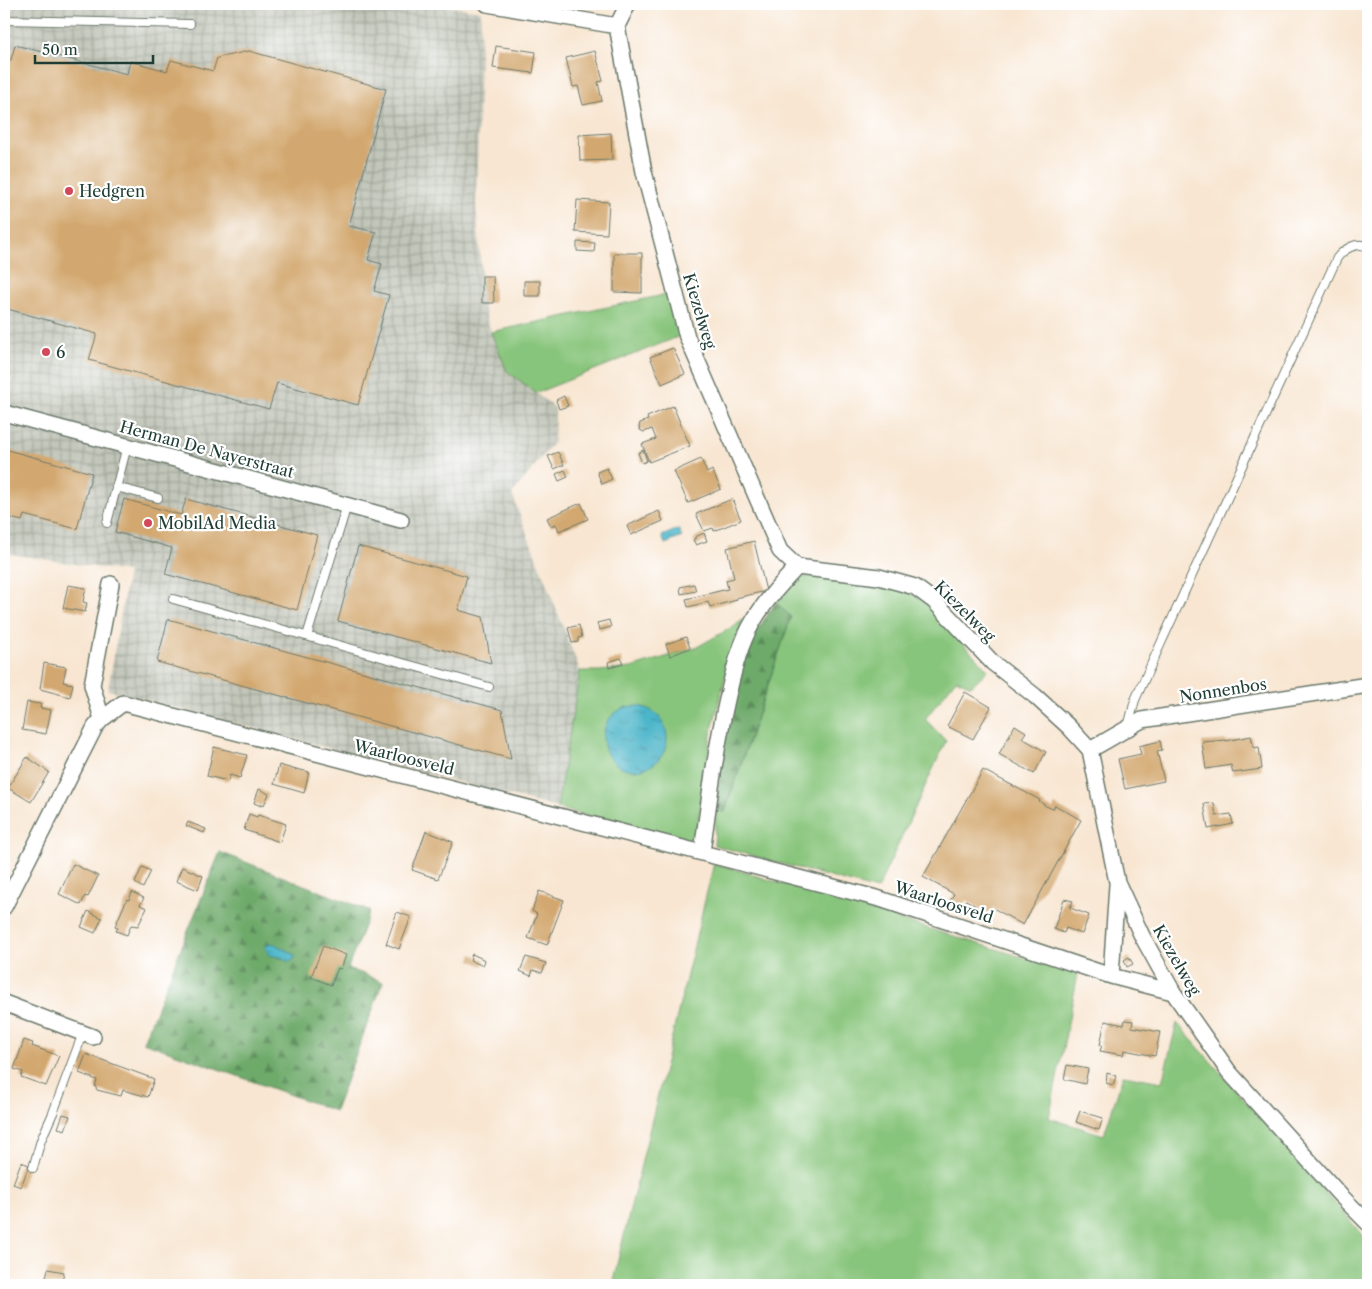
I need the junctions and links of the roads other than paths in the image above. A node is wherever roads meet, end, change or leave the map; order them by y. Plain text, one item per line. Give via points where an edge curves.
1 (487, 4) edge
2 (628, 4) edge
3 (4, 20) edge
4 (190, 24) dead end
5 (617, 26) junction
6 (1368, 247) edge
7 (4, 412) edge
8 (127, 446) junction
9 (116, 487) junction
10 (158, 498) dead end
11 (347, 505) junction
12 (401, 520) dead end
13 (107, 523) dead end
14 (796, 567) junction
15 (111, 584) dead end
16 (174, 598) dead end
17 (307, 636) junction
18 (1368, 685) edge
19 (489, 687) dead end
20 (102, 719) junction
21 (1127, 729) junction
22 (1090, 750) junction
23 (702, 852) junction
24 (1117, 882) junction
25 (4, 907) edge
26 (1111, 976) junction
27 (1173, 992) junction
28 (4, 1003) edge
29 (88, 1035) joint
30 (33, 1168) dead end
31 (1368, 1223) edge

1 - 5 street
2 - 5 street
3 - 4 lane
5 - 14 street, Kiezelweg via 644,172 687,337 780,551
6 - 21 lane via 1363,244 1352,246 1338,258 1135,700
7 - 8 street, Herman De Nayerstraat
8 - 9 lane
8 - 11 street, Herman De Nayerstraat
9 - 10 lane
9 - 13 lane
11 - 12 street, Herman De Nayerstraat
11 - 17 lane
14 - 22 street, Kiezelweg via 879,577 915,587 934,601 993,663 1035,696
14 - 23 street via 753,621 738,654 720,736
15 - 20 street via 92,685
16 - 17 lane
17 - 19 lane
18 - 21 street, Nonnenbos via 1142,720
20 - 23 street, Waarloosveld via 124,703
20 - 25 street, Waarloosveld via 95,727
21 - 22 street, Nonnenbos
22 - 24 street, Kiezelweg
23 - 26 street, Waarloosveld via 880,899
24 - 26 street
24 - 27 street, Kiezelweg
26 - 27 street, Waarloosveld
27 - 31 street, Kiezelweg via 1229,1072
28 - 29 street
29 - 30 lane via 41,1140

